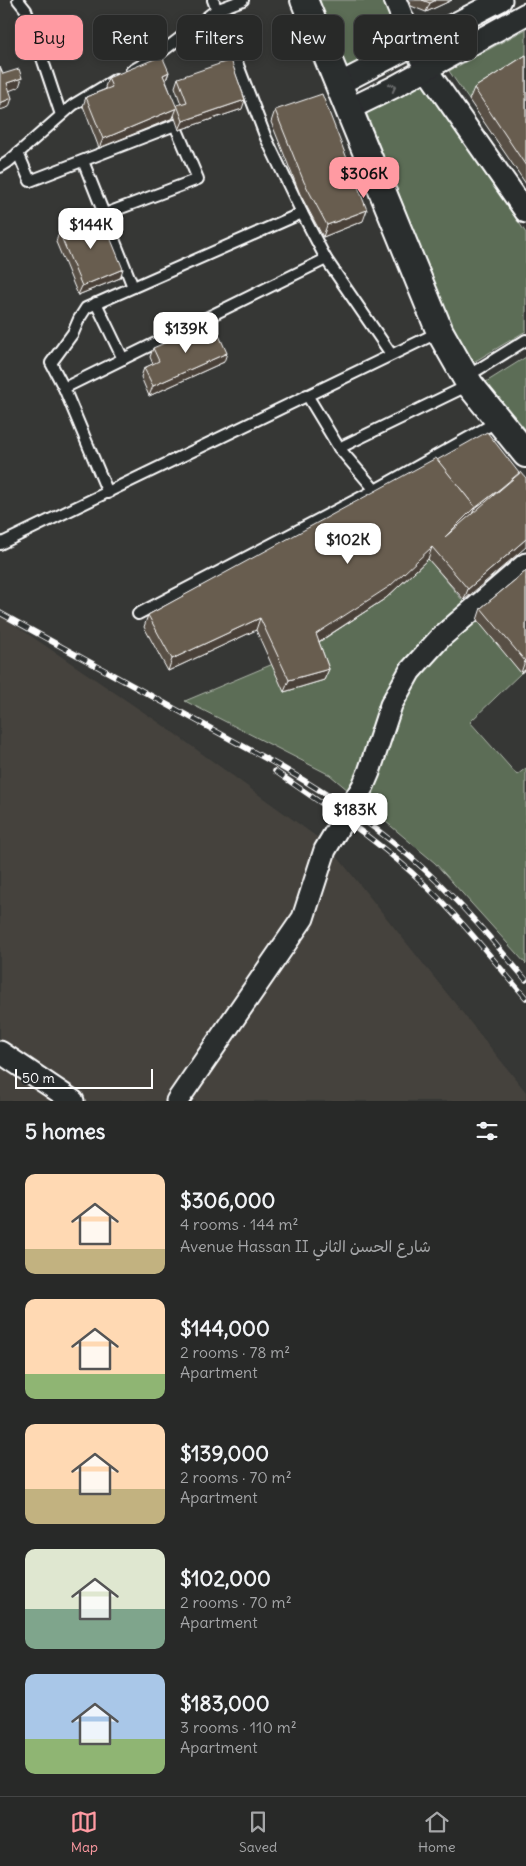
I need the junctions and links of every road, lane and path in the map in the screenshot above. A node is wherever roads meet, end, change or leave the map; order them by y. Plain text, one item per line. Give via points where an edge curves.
1 (18, 0) edge
2 (243, 0) edge
3 (304, 0) edge
4 (395, 0) edge
5 (499, 0) edge
6 (214, 5) edge
7 (526, 14) edge
8 (401, 15) edge
9 (471, 15) edge
10 (386, 60) edge
11 (421, 60) edge
12 (426, 69) junction
13 (339, 84) junction
14 (349, 109) junction
15 (61, 115) junction
16 (18, 153) junction
17 (83, 161) junction
18 (0, 167) edge
19 (526, 212) edge
20 (302, 213) junction
21 (105, 214) junction
22 (326, 259) junction
23 (133, 287) junction
24 (96, 304) junction
25 (440, 332) junction
26 (526, 340) edge
27 (391, 354) junction
28 (123, 359) junction
29 (468, 381) junction
30 (64, 388) junction
31 (308, 395) junction
32 (498, 421) junction
33 (339, 448) junction
34 (526, 454) edge
35 (375, 490) junction
36 (108, 493) junction
37 (0, 544) edge
38 (526, 564) edge
39 (138, 614) dead end
40 (0, 1052) edge
41 (73, 1101) edge
42 (177, 1101) edge

1 - 15 lane via 26,10
2 - 6 lane
3 - 13 street
4 - 8 street
5 - 9 street
6 - 15 lane via 154,58 72,105
6 - 20 lane via 266,138
7 - 12 street
10 - 13 street
11 - 12 street
14 -> 12 street
12 - 19 street
13 - 14 street
14 - 25 street
15 - 16 lane
16 - 17 lane via 30,181
16 - 18 lane
17 - 21 lane
17 - 21 lane via 175,125 198,179
20 - 22 lane
20 - 23 lane
21 - 23 lane
22 - 27 lane
22 - 28 lane
23 - 24 lane
24 - 28 lane
24 - 30 lane via 86,308 51,363
25 - 27 lane
25 - 29 street
26 - 29 lane
27 - 31 lane
28 - 30 lane
29 - 32 street
29 - 33 lane
30 - 36 lane
31 - 33 lane
31 - 36 lane
32 - 34 street
32 - 35 lane
33 - 35 lane
35 - 39 lane
36 - 37 lane
38 - 42 street via 440,638 410,670 391,705 363,786 325,850 303,918
40 - 41 street

